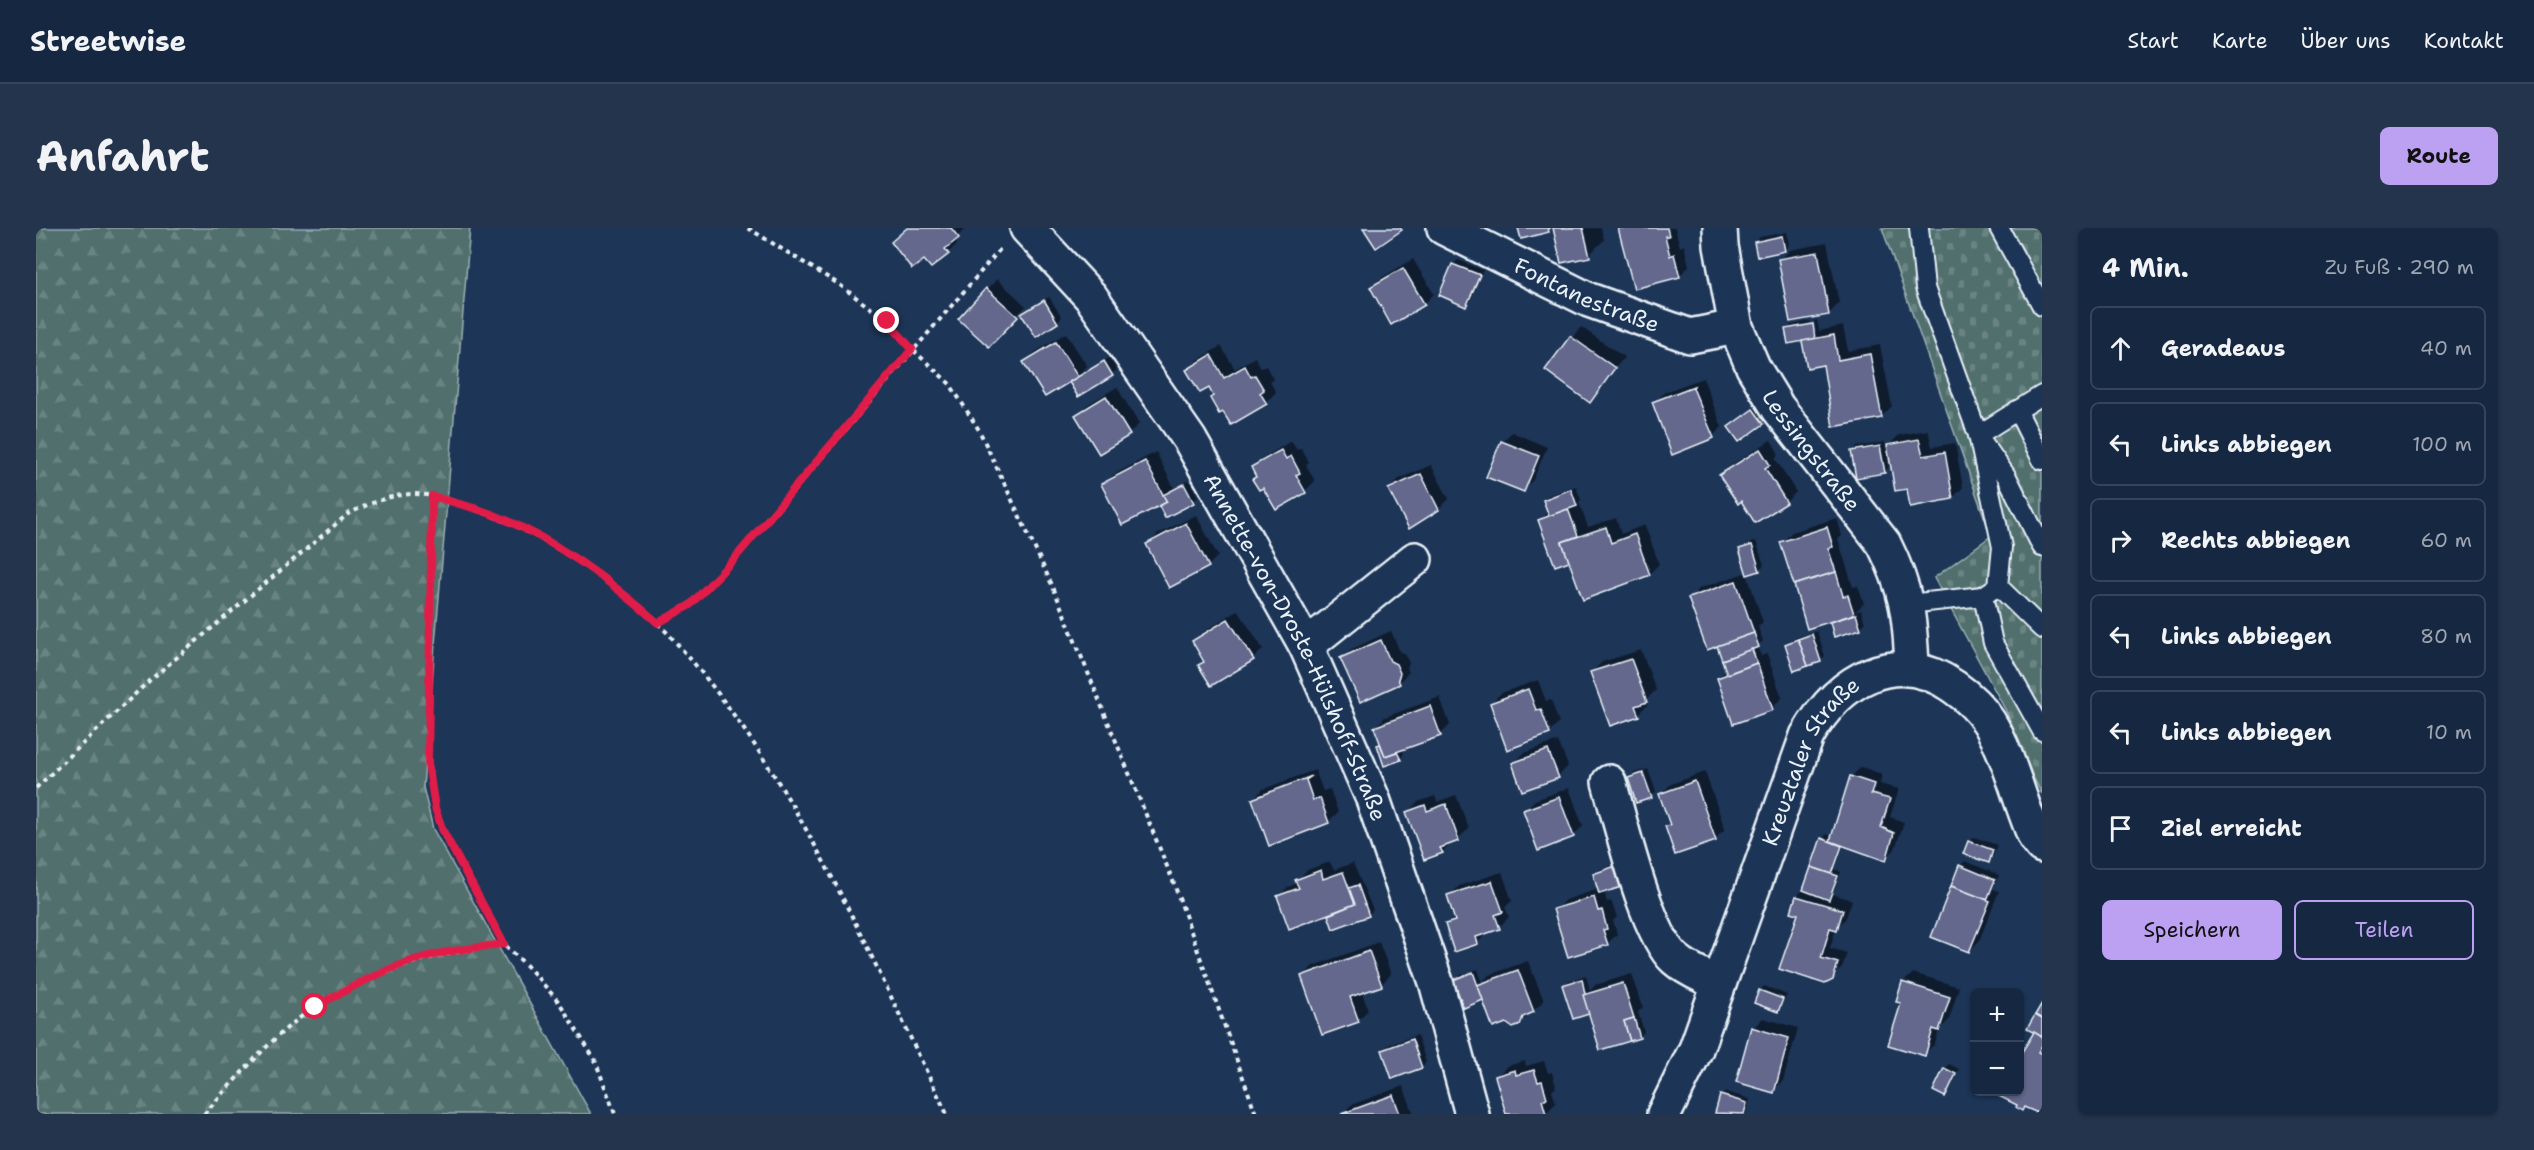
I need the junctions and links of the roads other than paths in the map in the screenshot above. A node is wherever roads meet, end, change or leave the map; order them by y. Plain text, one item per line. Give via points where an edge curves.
1 (1443, 228) edge
2 (1720, 228) edge
3 (1919, 228) edge
4 (1999, 228) edge
5 (1015, 237) edge
6 (2042, 306) edge
7 (1736, 327) junction
8 (2042, 395) edge
9 (2017, 410) junction
10 (1978, 435) junction
11 (2042, 460) edge
12 (2042, 547) edge
13 (1415, 560) dead end
14 (1991, 591) junction
15 (1908, 604) junction
16 (2042, 629) edge
17 (1306, 646) junction
18 (1912, 668) junction
19 (2042, 732) edge
20 (1609, 782) dead end
21 (2042, 846) edge
22 (1719, 984) junction
23 (1472, 1114) edge
24 (1664, 1114) edge

1 - 7 street, Fontanestraße via 1589,300 1690,336
2 - 7 street, Lessingstraße
3 - 10 lane via 1925,288
4 - 6 lane
5 - 17 street, Annette-von-Droste-Hülshoff-Straße via 1091,297 1190,440
7 - 15 street, Lessingstraße via 1753,368 1778,408 1884,544
8 - 9 lane
9 - 10 lane
9 - 11 lane
10 - 12 lane via 2007,477
10 - 14 lane via 2002,547
13 - 17 street
14 - 15 lane
14 - 16 lane
14 - 19 lane via 1993,643
15 - 18 street, Lessingstraße
17 - 23 street, Annette-von-Droste-Hülshoff-Straße via 1373,799 1436,982
18 - 21 street, Kreuztaler Straße via 1942,678 1978,707 1989,722 2030,826
18 - 22 street, Kreuztaler Straße via 1896,667 1868,676 1816,720
20 - 22 street via 1659,938 1675,959
22 - 24 street, Kreuztaler Straße via 1696,1049

